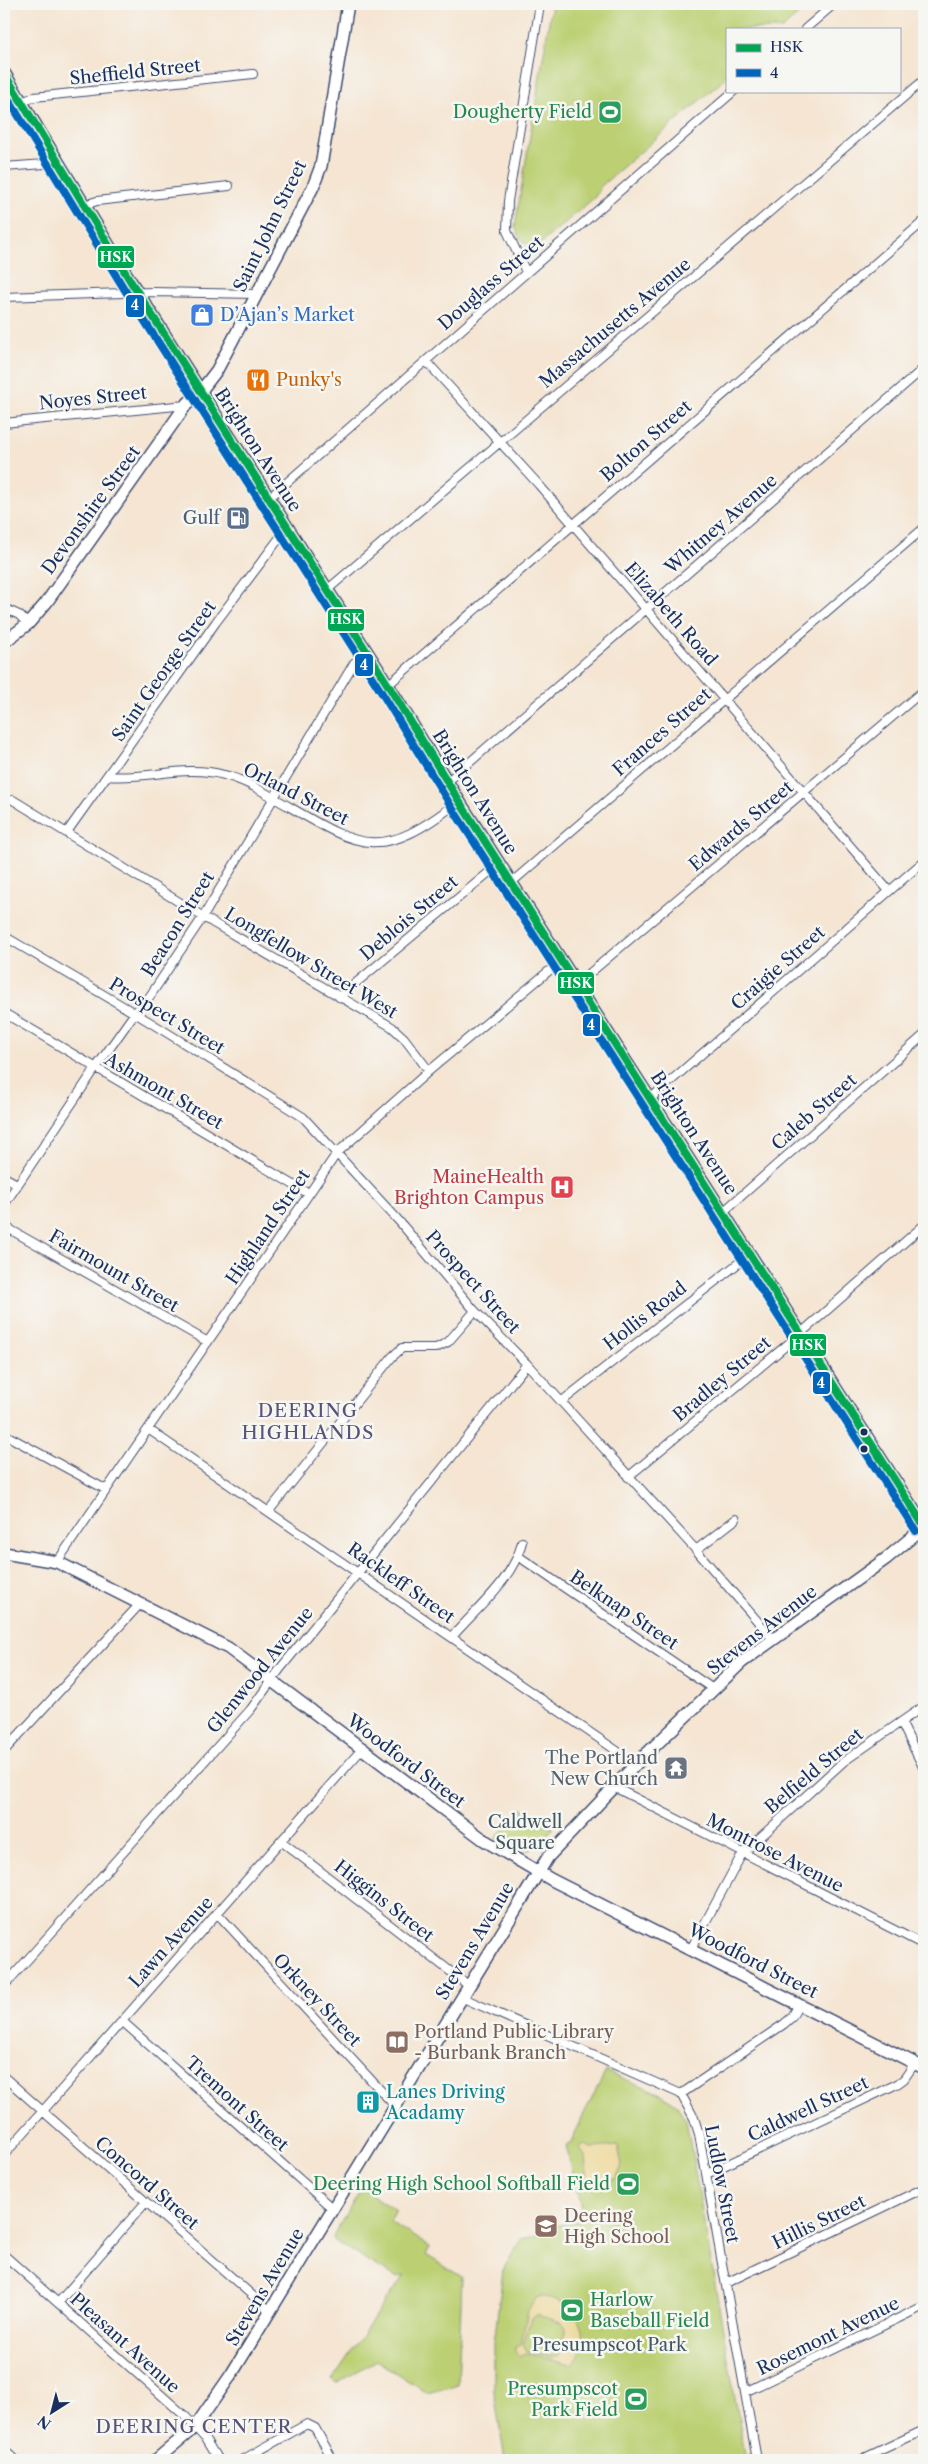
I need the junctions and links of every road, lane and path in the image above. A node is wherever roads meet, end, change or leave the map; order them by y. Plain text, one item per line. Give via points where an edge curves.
1 (348, 4) edge
2 (540, 4) edge
3 (834, 4) edge
4 (807, 28) edge
5 (4, 73) edge
6 (252, 74) dead end
7 (924, 80) edge
8 (733, 92) edge
9 (22, 102) junction
10 (57, 160) junction
11 (4, 167) edge
12 (229, 186) dead end
13 (84, 205) junction
14 (924, 221) edge
15 (526, 272) junction
16 (138, 292) junction
17 (257, 294) junction
18 (4, 297) edge
19 (426, 361) junction
20 (924, 368) edge
21 (200, 392) junction
22 (186, 405) junction
23 (4, 423) edge
24 (499, 441) junction
25 (268, 499) junction
26 (572, 524) junction
27 (287, 528) junction
28 (924, 528) edge
29 (327, 590) junction
30 (4, 608) edge
31 (646, 609) junction
32 (28, 624) junction
33 (4, 642) edge
34 (367, 653) junction
35 (388, 685) junction
36 (924, 690) edge
37 (724, 699) junction
38 (107, 776) junction
39 (447, 782) junction
40 (804, 792) junction
41 (272, 797) junction
42 (14, 800) dead end
43 (459, 801) junction
44 (67, 832) junction
45 (924, 861) edge
46 (499, 864) junction
47 (512, 882) junction
48 (889, 891) junction
49 (203, 917) junction
50 (4, 936) edge
51 (562, 960) junction
52 (577, 984) junction
53 (339, 997) junction
54 (4, 1013) edge
55 (134, 1014) junction
56 (924, 1035) edge
57 (95, 1069) junction
58 (429, 1071) junction
59 (651, 1098) junction
60 (336, 1153) junction
61 (4, 1177) edge
62 (17, 1184) junction
63 (309, 1194) junction
64 (4, 1205) edge
65 (723, 1212) junction
66 (924, 1225) edge
67 (4, 1226) edge
68 (749, 1255) junction
69 (475, 1311) junction
70 (800, 1334) junction
71 (208, 1342) junction
72 (527, 1364) junction
73 (561, 1402) junction
74 (148, 1429) junction
75 (4, 1434) edge
76 (628, 1476) junction
77 (105, 1489) junction
78 (269, 1511) junction
79 (736, 1519) dead end
80 (924, 1526) edge
81 (522, 1542) dead end
82 (696, 1550) junction
83 (4, 1553) edge
84 (518, 1556) junction
85 (57, 1562) junction
86 (358, 1572) junction
87 (140, 1604) junction
88 (452, 1637) junction
89 (773, 1639) junction
90 (272, 1681) junction
91 (713, 1689) junction
92 (924, 1706) edge
93 (901, 1722) junction
94 (362, 1749) junction
95 (4, 1751) edge
96 (636, 1764) junction
97 (924, 1769) edge
98 (614, 1787) junction
99 (280, 1841) junction
100 (742, 1854) junction
101 (538, 1871) junction
102 (217, 1913) junction
103 (924, 1945) edge
104 (691, 1949) junction
105 (468, 1985) junction
106 (4, 1986) edge
107 (461, 1997) junction
108 (799, 2004) junction
109 (122, 2020) junction
110 (920, 2065) edge
111 (4, 2076) edge
112 (681, 2094) junction
113 (395, 2106) junction
114 (42, 2111) junction
115 (4, 2155) edge
116 (707, 2174) junction
117 (924, 2188) edge
118 (146, 2202) junction
119 (333, 2209) junction
120 (4, 2255) edge
121 (726, 2283) junction
122 (58, 2303) junction
123 (924, 2306) edge
124 (270, 2312) junction
125 (745, 2392) junction
126 (195, 2427) junction
127 (924, 2430) edge
128 (4, 2450) edge
129 (876, 2457) edge
130 (14, 2460) edge
131 (156, 2460) edge
132 (218, 2460) edge
133 (242, 2460) edge
134 (333, 2460) edge
135 (757, 2460) edge
136 (860, 2460) edge

1 - 17 main road, Saint John Street via 321,166 305,204
2 - 15 street via 508,201 507,231
3 - 4 street
5 - 9 main road, Brighton Avenue
6 - 9 street, Sheffield Street via 34,97
7 - 24 street, Massachusetts Avenue
8 - 15 street, Douglass Street
9 - 10 main road, Brighton Avenue
10 - 11 street
10 - 13 main road, Brighton Avenue
12 - 13 street via 97,200
13 - 16 main road, Brighton Avenue
14 - 26 street, Bolton Street
15 - 19 street, Douglass Street
16 - 17 street
16 - 18 street
16 - 21 main road, Brighton Avenue
17 - 21 main road, Saint John Street via 217,370
19 - 24 street, Elizabeth Road
19 - 25 street, Douglass Street
20 - 31 street, Whitney Avenue
21 - 22 main road, Devonshire Street
21 - 25 main road, Brighton Avenue
22 - 23 street, Noyes Street
22 - 32 main road, Devonshire Street
24 - 26 street, Elizabeth Road
24 - 29 street, Massachusetts Avenue
25 - 27 main road, Brighton Avenue
26 - 31 street, Elizabeth Road
26 - 35 street, Bolton Street
27 - 29 main road, Brighton Avenue
27 - 38 street, Saint George Street
28 - 37 street, Frances Street
29 - 34 main road, Brighton Avenue
30 - 32 street
31 - 37 street, Elizabeth Road
31 - 39 street, Whitney Avenue
32 - 33 main road, Devonshire Street
34 - 35 main road, Brighton Avenue
34 - 41 street, Beacon Street via 354,663
35 - 39 main road, Brighton Avenue
36 - 40 street, Edwards Street
37 - 40 street, Elizabeth Road
37 - 47 street, Frances Street
38 - 41 street, Orland Street via 127,778 174,770 209,772 242,781
38 - 44 street, Saint George Street
39 - 43 main road, Brighton Avenue
40 - 48 street, Elizabeth Road
40 - 52 street, Edwards Street
41 - 43 street, Orland Street via 322,826 368,843 404,838
41 - 49 street, Beacon Street
42 - 44 street, Longfellow Street West
43 - 46 main road, Brighton Avenue
44 - 49 street, Longfellow Street West
45 - 48 street, Craigie Street
46 - 47 main road, Brighton Avenue
46 - 53 street, Deblois Street
47 - 51 main road, Brighton Avenue
48 - 59 street, Craigie Street
49 - 53 street, Longfellow Street West
49 - 55 street, Beacon Street via 150,996
50 - 55 street, Prospect Street
51 - 52 main road, Brighton Avenue
51 - 58 street, Highland Street
52 - 59 main road, Brighton Avenue
53 - 58 street, Longfellow Street West via 392,1027
54 - 57 street, Ashmont Street
55 - 57 street, Beacon Street
55 - 60 street, Prospect Street via 294,1110
56 - 65 street, Caleb Street
57 - 62 street, Beacon Street
57 - 63 street, Ashmont Street
58 - 60 street, Highland Street
59 - 65 main road, Brighton Avenue
60 - 63 street, Highland Street
60 - 69 street, Prospect Street
61 - 62 street
62 - 64 street, Beacon Street
63 - 71 street, Highland Street
65 - 68 main road, Brighton Avenue
66 - 70 street, Bradley Street
67 - 71 street, Fairmount Street
68 - 70 main road, Brighton Avenue
68 - 73 street, Hollis Road
69 - 72 street, Prospect Street
69 - 78 street via 448,1342 436,1348 402,1348 392,1357
70 - 76 street, Bradley Street
70 - 80 main road, Brighton Avenue
71 - 74 street, Highland Street
72 - 73 street, Prospect Street
72 - 86 street, Glenwood Avenue
73 - 76 street, Prospect Street
74 - 77 street, Highland Street
74 - 78 street, Rackleff Street
75 - 77 street
76 - 82 street, Prospect Street
77 - 85 street, Highland Street
78 - 86 street, Rackleff Street
79 - 82 street
80 - 89 main road, Stevens Avenue via 887,1558
81 - 84 street
82 - 89 street, Prospect Street
83 - 85 main road, Woodford Street
84 - 88 street
84 - 91 street, Belknap Street
85 - 87 main road, Woodford Street
86 - 88 street, Rackleff Street
86 - 90 street, Glenwood Avenue
87 - 90 main road, Woodford Street via 228,1648
87 - 95 street
88 - 96 street, Rackleff Street
89 - 91 main road, Stevens Avenue
90 - 94 main road, Woodford Street
90 - 106 street, Glenwood Avenue via 251,1709
91 - 96 main road, Stevens Avenue
92 - 93 street, Belfield Street
93 - 97 street
93 - 100 street, Belfield Street via 818,1783
94 - 99 street, Lawn Avenue
94 - 101 main road, Woodford Street via 454,1820
96 - 98 main road, Stevens Avenue
98 - 100 street, Montrose Avenue
98 - 101 main road, Stevens Avenue via 561,1841
99 - 102 street, Lawn Avenue
99 - 105 street, Higgins Street
100 - 103 street, Montrose Avenue
100 - 104 street, Belfield Street
101 - 104 main road, Woodford Street
101 - 105 main road, Stevens Avenue
102 - 109 street, Lawn Avenue
102 - 113 street, Orkney Street
104 - 108 main road, Woodford Street
105 - 107 main road, Stevens Avenue
107 - 112 street
107 - 113 main road, Stevens Avenue
108 - 110 main road, Woodford Street
108 - 112 street via 784,2024
109 - 114 street, Lawn Avenue
109 - 119 street, Tremont Street
110 - 116 street, Caldwell Street via 897,2084
111 - 114 street, Concord Street
112 - 116 street, Ludlow Street via 694,2118
113 - 119 main road, Stevens Avenue
114 - 115 street, Lawn Avenue
114 - 118 street, Concord Street
116 - 121 street, Ludlow Street
117 - 121 street, Hillis Street
118 - 122 street
118 - 124 street, Concord Street
119 - 124 main road, Stevens Avenue
120 - 122 street, Pleasant Avenue
121 - 125 street, Ludlow Street
122 - 126 street, Pleasant Avenue
123 - 125 street, Rosemont Avenue
124 - 126 main road, Stevens Avenue
125 - 135 street, Ludlow Street
126 - 131 main road, Stevens Avenue
126 - 132 street, Pleasant Avenue
127 - 129 street
128 - 130 street
129 - 136 street
133 - 134 street via 307,2424 315,2428

